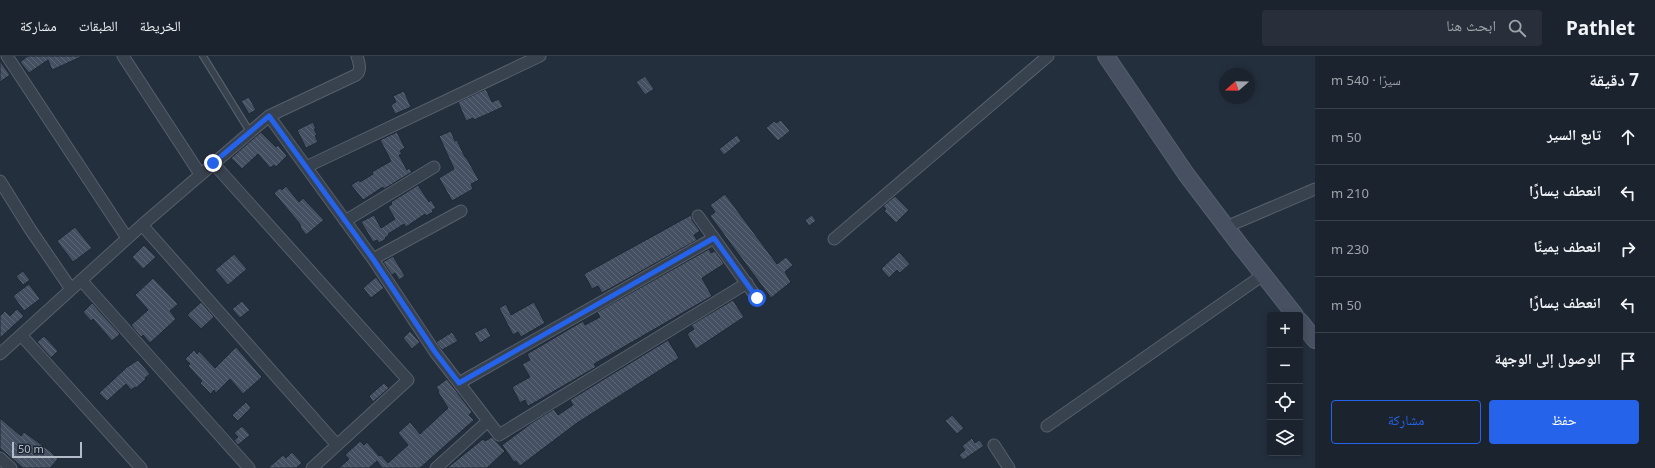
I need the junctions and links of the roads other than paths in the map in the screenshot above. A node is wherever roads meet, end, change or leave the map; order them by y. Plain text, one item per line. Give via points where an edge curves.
1 (7, 56) edge
2 (123, 56) edge
3 (203, 56) edge
4 (357, 56) edge
5 (540, 56) edge
6 (1048, 56) edge
7 (1106, 56) edge
8 (269, 116) junction
9 (250, 132) junction
10 (213, 163) junction
11 (306, 166) junction
12 (434, 167) dead end
13 (200, 174) junction
14 (0, 181) edge
15 (1315, 188) edge
16 (461, 211) dead end
17 (698, 216) dead end
18 (345, 221) junction
19 (142, 225) junction
20 (1226, 227) junction
21 (128, 238) junction
22 (714, 238) junction
23 (834, 239) dead end
24 (373, 259) junction
25 (1263, 275) junction
26 (81, 280) junction
27 (747, 283) junction
28 (71, 289) junction
29 (757, 298) dead end
30 (1293, 312) edge
31 (1303, 325) edge
32 (21, 335) junction
33 (1315, 340) edge
34 (0, 354) edge
35 (459, 383) junction
36 (488, 421) junction
37 (1047, 426) dead end
38 (337, 445) junction
39 (994, 445) dead end
40 (0, 458) edge
41 (11, 468) edge
42 (141, 468) edge
43 (249, 468) edge
44 (312, 468) edge
45 (436, 468) edge
46 (1009, 468) edge

1 - 21 street
2 - 13 street
3 - 9 lane
4 - 8 street via 360,72 356,75
5 - 11 street
6 - 23 street
7 - 20 main road via 1186,174
8 - 9 street
8 - 11 street
9 - 10 street
10 - 13 street
10 - 38 street via 408,380
11 - 18 street
12 - 18 street
13 - 19 street
14 - 28 street
15 - 20 street
16 - 24 street
17 - 22 street
18 - 24 street
19 - 21 street
19 - 38 street
20 - 25 main road
21 - 26 street
22 - 27 street
22 - 35 street
24 - 35 street via 435,352
25 - 30 main road
25 - 37 street
26 - 28 street
26 - 43 street
27 - 29 street
27 - 36 street via 499,435
28 - 32 street
31 - 33 main road
32 - 34 street
32 - 42 street
35 - 36 street
36 - 45 street
38 - 44 street
39 - 46 street
40 - 41 street

